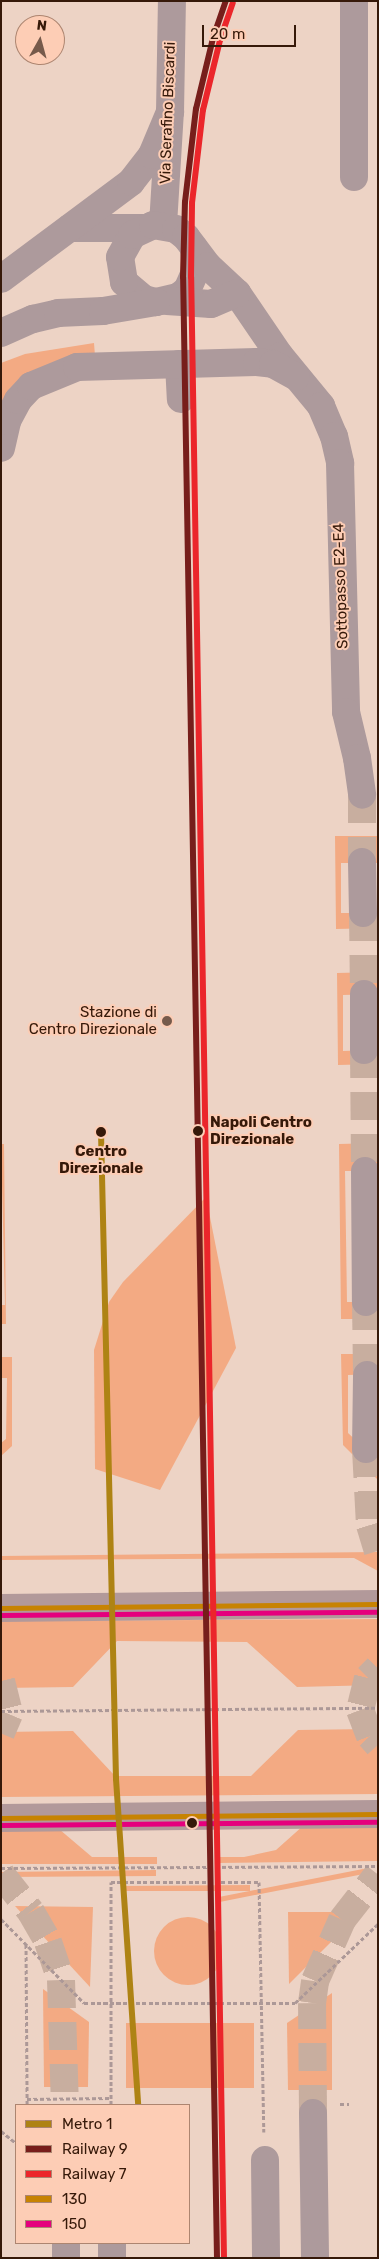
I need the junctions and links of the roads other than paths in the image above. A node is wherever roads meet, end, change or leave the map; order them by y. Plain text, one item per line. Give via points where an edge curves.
1 (172, 1) edge
2 (354, 1) edge
3 (170, 112) junction
4 (354, 177) dead end
5 (153, 226) junction
6 (70, 228) junction
7 (194, 248) junction
8 (1, 279) edge
9 (237, 293) junction
10 (162, 301) junction
11 (1, 333) edge
12 (179, 364) junction
13 (305, 384) junction
14 (181, 399) dead end
15 (1, 448) edge
16 (362, 795) tunnel mouth
17 (362, 862) tunnel mouth
18 (363, 913) tunnel mouth
19 (364, 994) tunnel mouth
20 (364, 1050) tunnel mouth
21 (365, 1171) tunnel mouth
22 (366, 1302) tunnel mouth
23 (367, 1374) tunnel mouth
24 (366, 1449) tunnel mouth
25 (378, 1604) edge
26 (1, 1608) edge
27 (378, 1814) edge
28 (1, 1818) edge
29 (313, 2113) tunnel mouth
30 (265, 2160) road end
31 (66, 2244) edge
32 (112, 2244) edge
33 (66, 2258) edge
34 (112, 2258) edge
35 (266, 2258) edge
36 (316, 2258) edge

1 - 3 street, Via Serafino Biscardi
2 - 4 street
3 - 5 street, Via Serafino Biscardi
3 - 6 street via 152,155 131,182
5 - 6 street
5 - 7 street via 176,229
5 - 10 street via 124,245 120,270 133,292
6 - 8 street
7 - 9 street, Sottopasso E2-E4
7 - 10 street via 196,270 193,280 178,297
9 - 10 street via 211,304
9 - 13 street, Sottopasso E2-E4 via 280,356
10 - 11 street via 103,311 58,313 33,319
12 - 13 street via 273,364
12 - 14 street
12 - 15 street via 77,367 31,386 18,400 7,421
13 - 16 street, Sottopasso E2-E4 via 321,406 334,436 340,463 346,712
17 - 18 street
19 - 20 street
21 - 22 street
23 - 24 street
25 - 26 main road
27 - 28 main road
29 - 36 street
30 - 35 street
31 - 33 street
32 - 34 street

